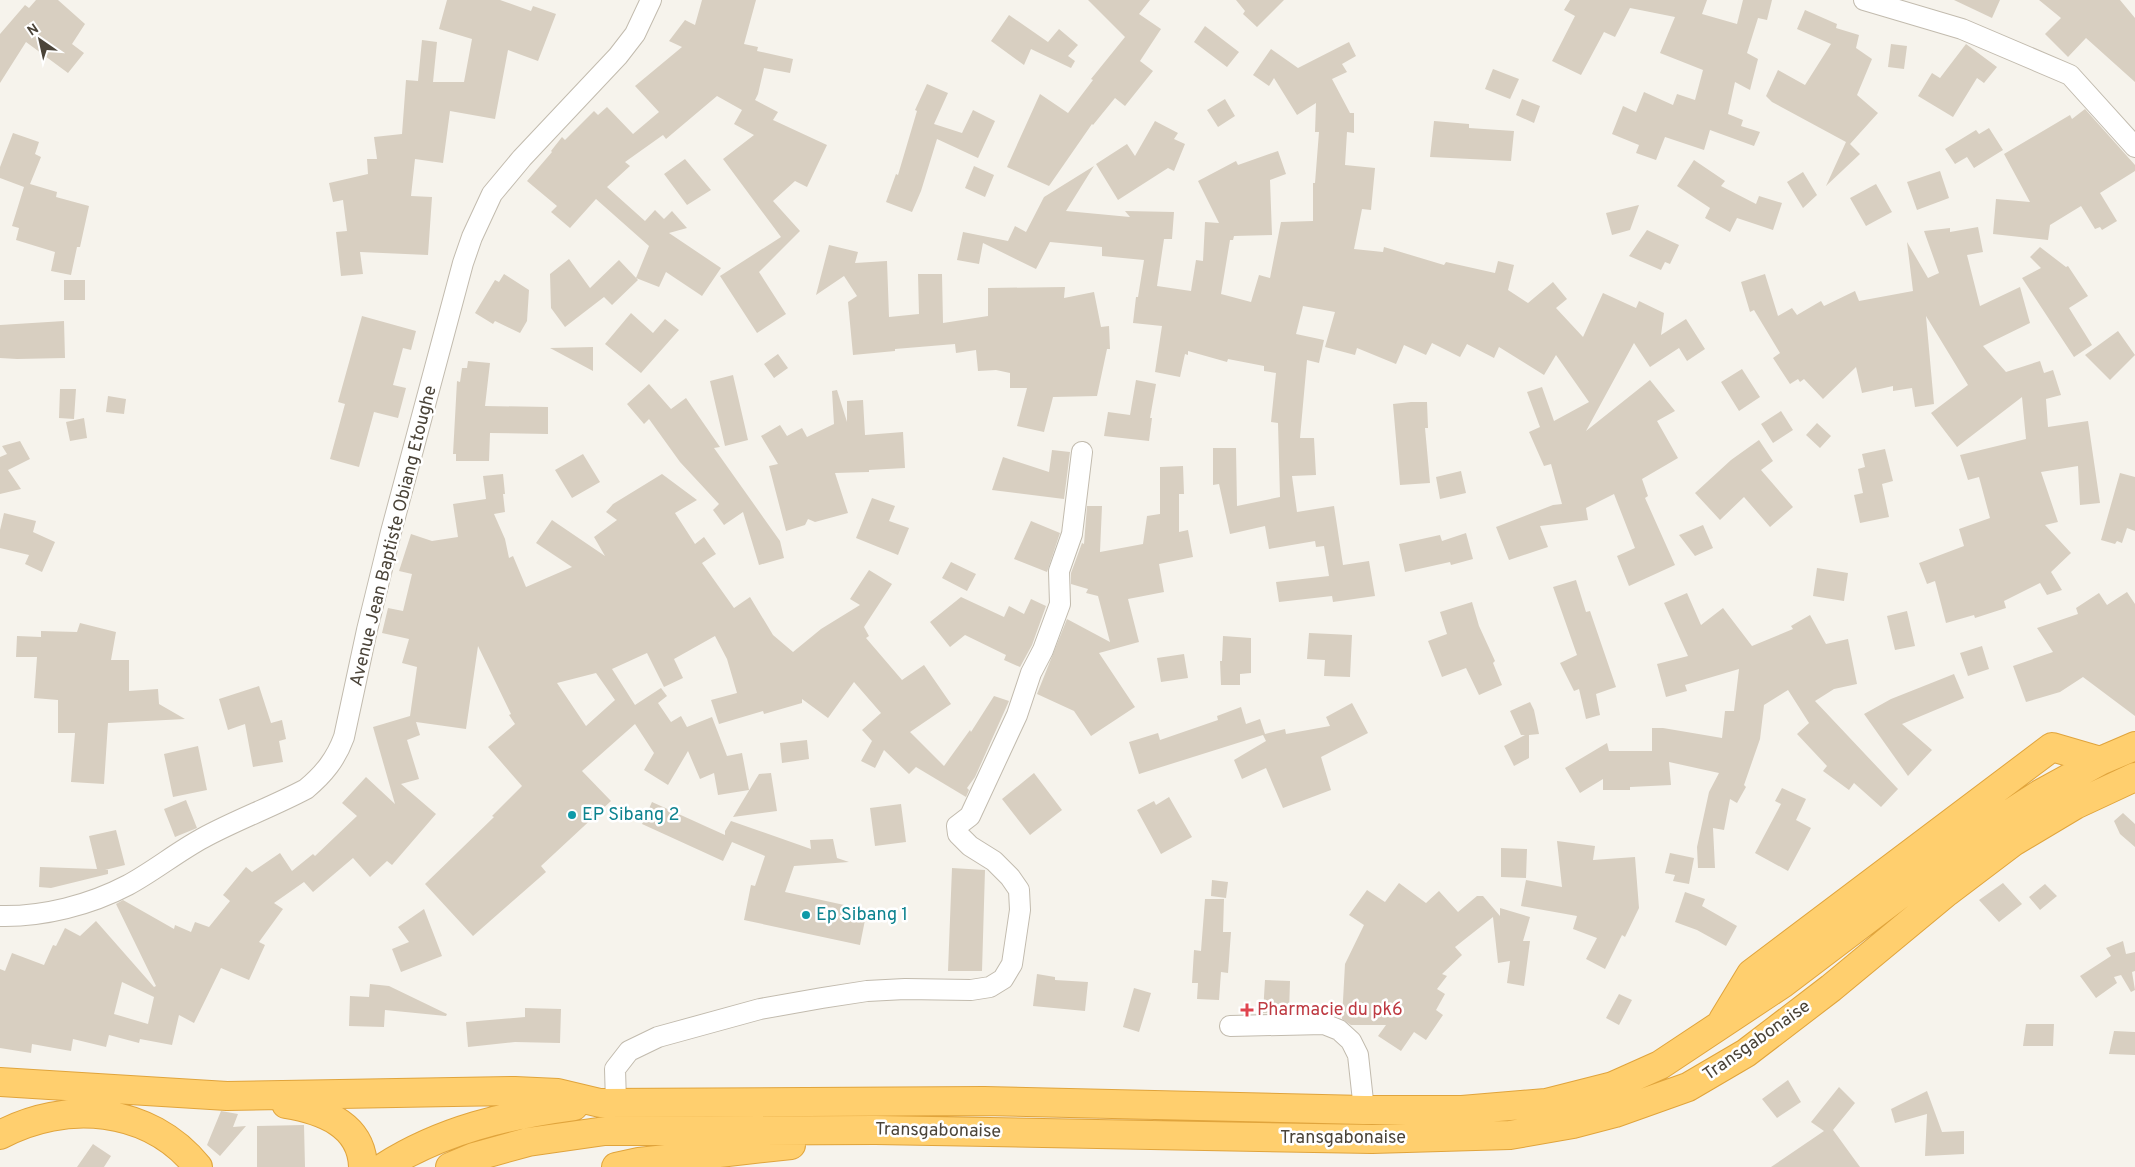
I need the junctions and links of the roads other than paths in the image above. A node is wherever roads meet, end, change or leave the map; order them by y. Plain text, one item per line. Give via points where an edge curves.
1 (651, 0) edge
2 (1864, 0) edge
3 (2135, 147) edge
4 (1082, 452) dead end
5 (2135, 746) edge
6 (2100, 761) junction
7 (2135, 777) edge
8 (0, 916) edge
9 (1230, 1026) dead end
10 (1718, 1028) junction
11 (0, 1082) edge
12 (227, 1096) junction
13 (608, 1102) junction
14 (1364, 1110) junction
15 (838, 1130) junction
16 (0, 1135) edge
17 (198, 1167) edge
18 (362, 1167) edge
19 (384, 1167) edge
20 (450, 1167) edge
21 (616, 1167) edge

1 - 8 street, Avenue Jean Baptiste Obiang Etoughe via 635,34 618,56 497,188 472,237 391,532 344,737 330,766 306,789 201,839 111,893 46,912 21,917
2 - 3 street via 1962,29 2070,76
4 - 13 street via 1072,534 1059,571 1060,604 1017,715 970,816 957,826 958,834 994,861 1019,890 1020,910 1012,964 1003,979 990,987 971,990 867,991 822,998 760,1009 658,1038 629,1051 615,1069
5 - 6 highway, Transgabonaise
6 - 10 highway, Transgabonaise via 1988,827 1782,984
6 - 10 highway via 2052,746 1751,974
7 - 15 highway, Transgabonaise via 2075,806 2013,842 1746,1053 1688,1088 1615,1113 1573,1124 1510,1134 1372,1139
9 - 14 street via 1324,1024 1339,1030 1352,1041 1358,1055
10 - 14 highway, Transgabonaise via 1660,1065 1613,1086 1546,1103 1462,1110
11 - 12 highway
12 - 13 highway via 515,1091 558,1093
12 - 18 highway via 303,1107 329,1116 351,1133 362,1154
13 - 14 highway, Transgabonaise via 984,1101
13 - 19 highway, Transgabonaise via 536,1111 474,1125 432,1141
15 - 20 highway, Transgabonaise via 605,1131 528,1142
15 - 21 highway via 806,1143
16 - 17 highway via 46,1116 111,1115 141,1124 168,1139

